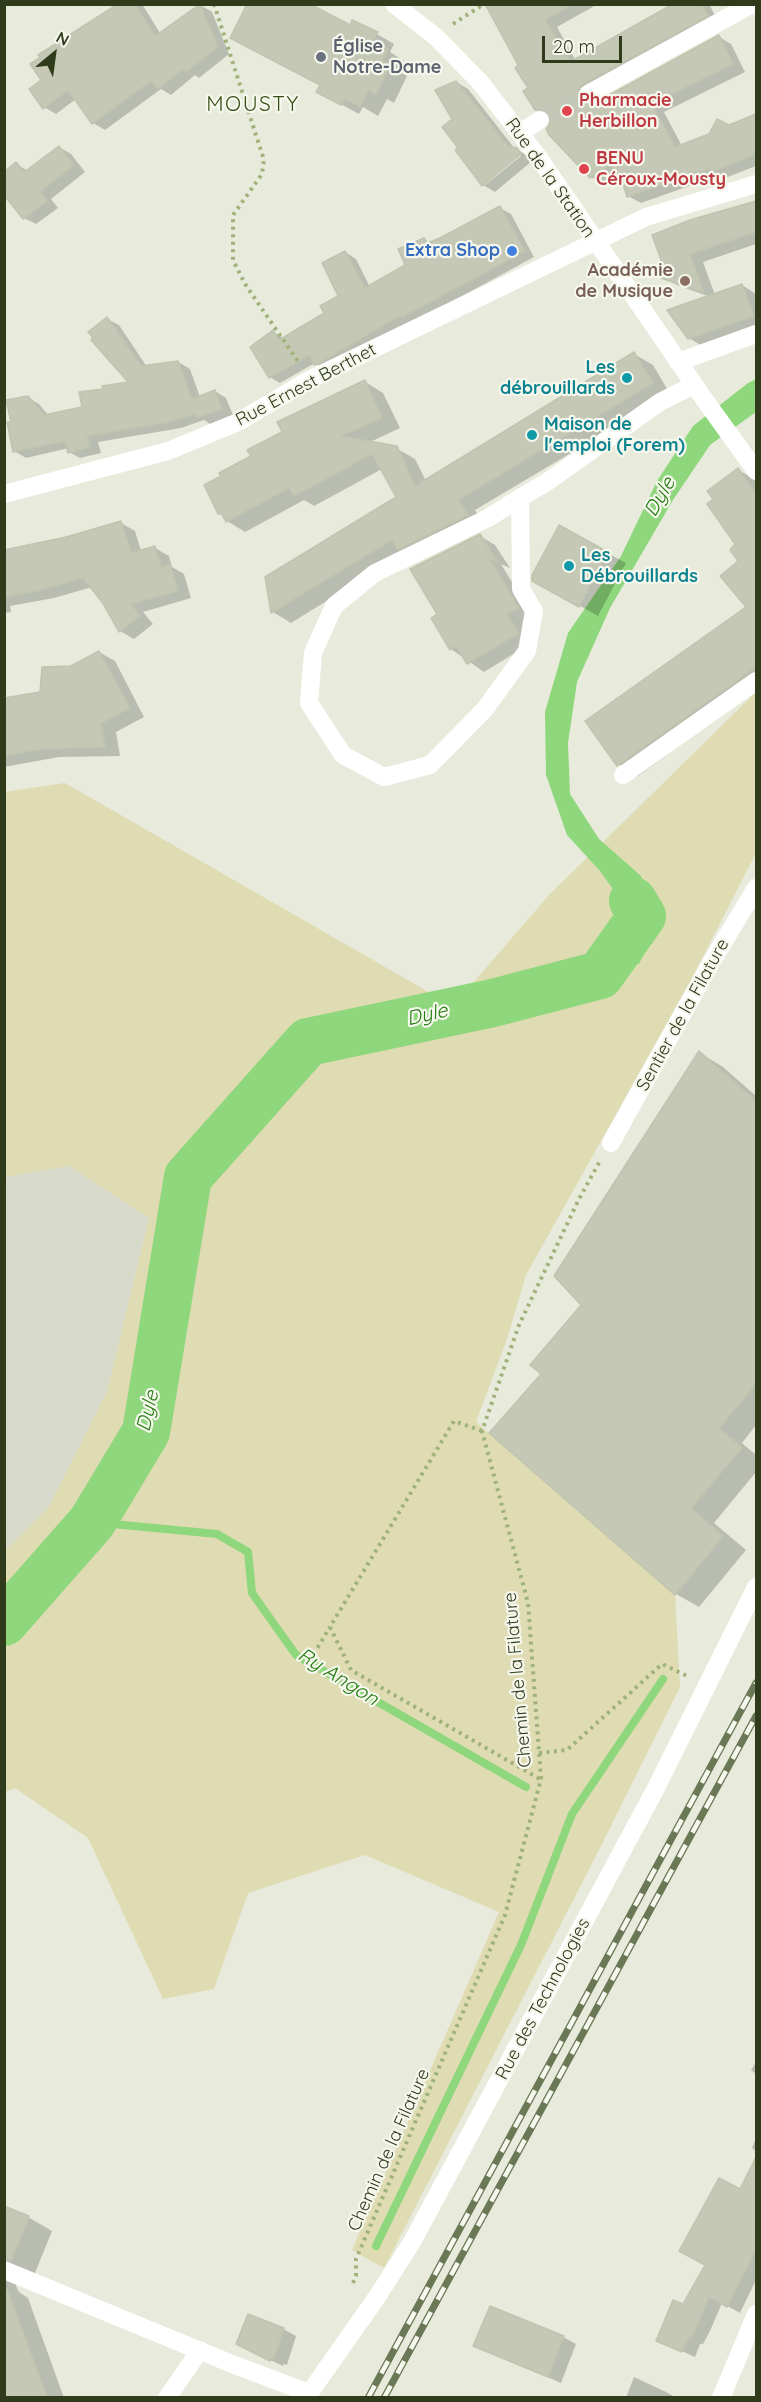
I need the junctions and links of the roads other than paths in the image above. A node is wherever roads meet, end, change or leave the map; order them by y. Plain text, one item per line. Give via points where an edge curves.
1 (394, 4) edge
2 (752, 4) edge
3 (588, 94) tunnel mouth
4 (540, 120) tunnel mouth
5 (520, 133) junction
6 (756, 184) edge
7 (595, 242) junction
8 (756, 334) edge
9 (678, 362) junction
10 (699, 392) junction
11 (756, 471) edge
12 (4, 494) edge
13 (520, 498) junction
14 (756, 681) edge
15 (623, 775) dead end
16 (756, 888) edge
17 (611, 1143) road end
18 (756, 1587) edge
19 (4, 2270) edge
20 (756, 2314) edge
21 (200, 2350) junction
22 (308, 2395) edge
23 (167, 2397) edge
24 (722, 2397) edge

1 - 5 street, Rue de la Station via 436,37 480,82
2 - 3 street
4 - 5 street
5 - 7 street, Rue de la Station
6 - 7 street, Rue Ernest Berthet via 646,217
7 - 9 street, Rue de la Station
7 - 12 street, Rue Ernest Berthet via 309,380 238,422 168,451
8 - 9 street
9 - 10 street, Rue de la Station
10 - 11 street, Rue de la Station
10 - 13 street via 660,402
13 - 13 street via 522,589 534,611 527,651 485,709 430,765 384,777 343,755 309,703 313,652 334,606 375,573 488,518
14 - 15 street
16 - 17 street, Sentier de la Filature
18 - 22 street, Rue des Technologies via 655,1790 412,2242
19 - 21 street
20 - 24 street
21 - 22 street
21 - 23 street

